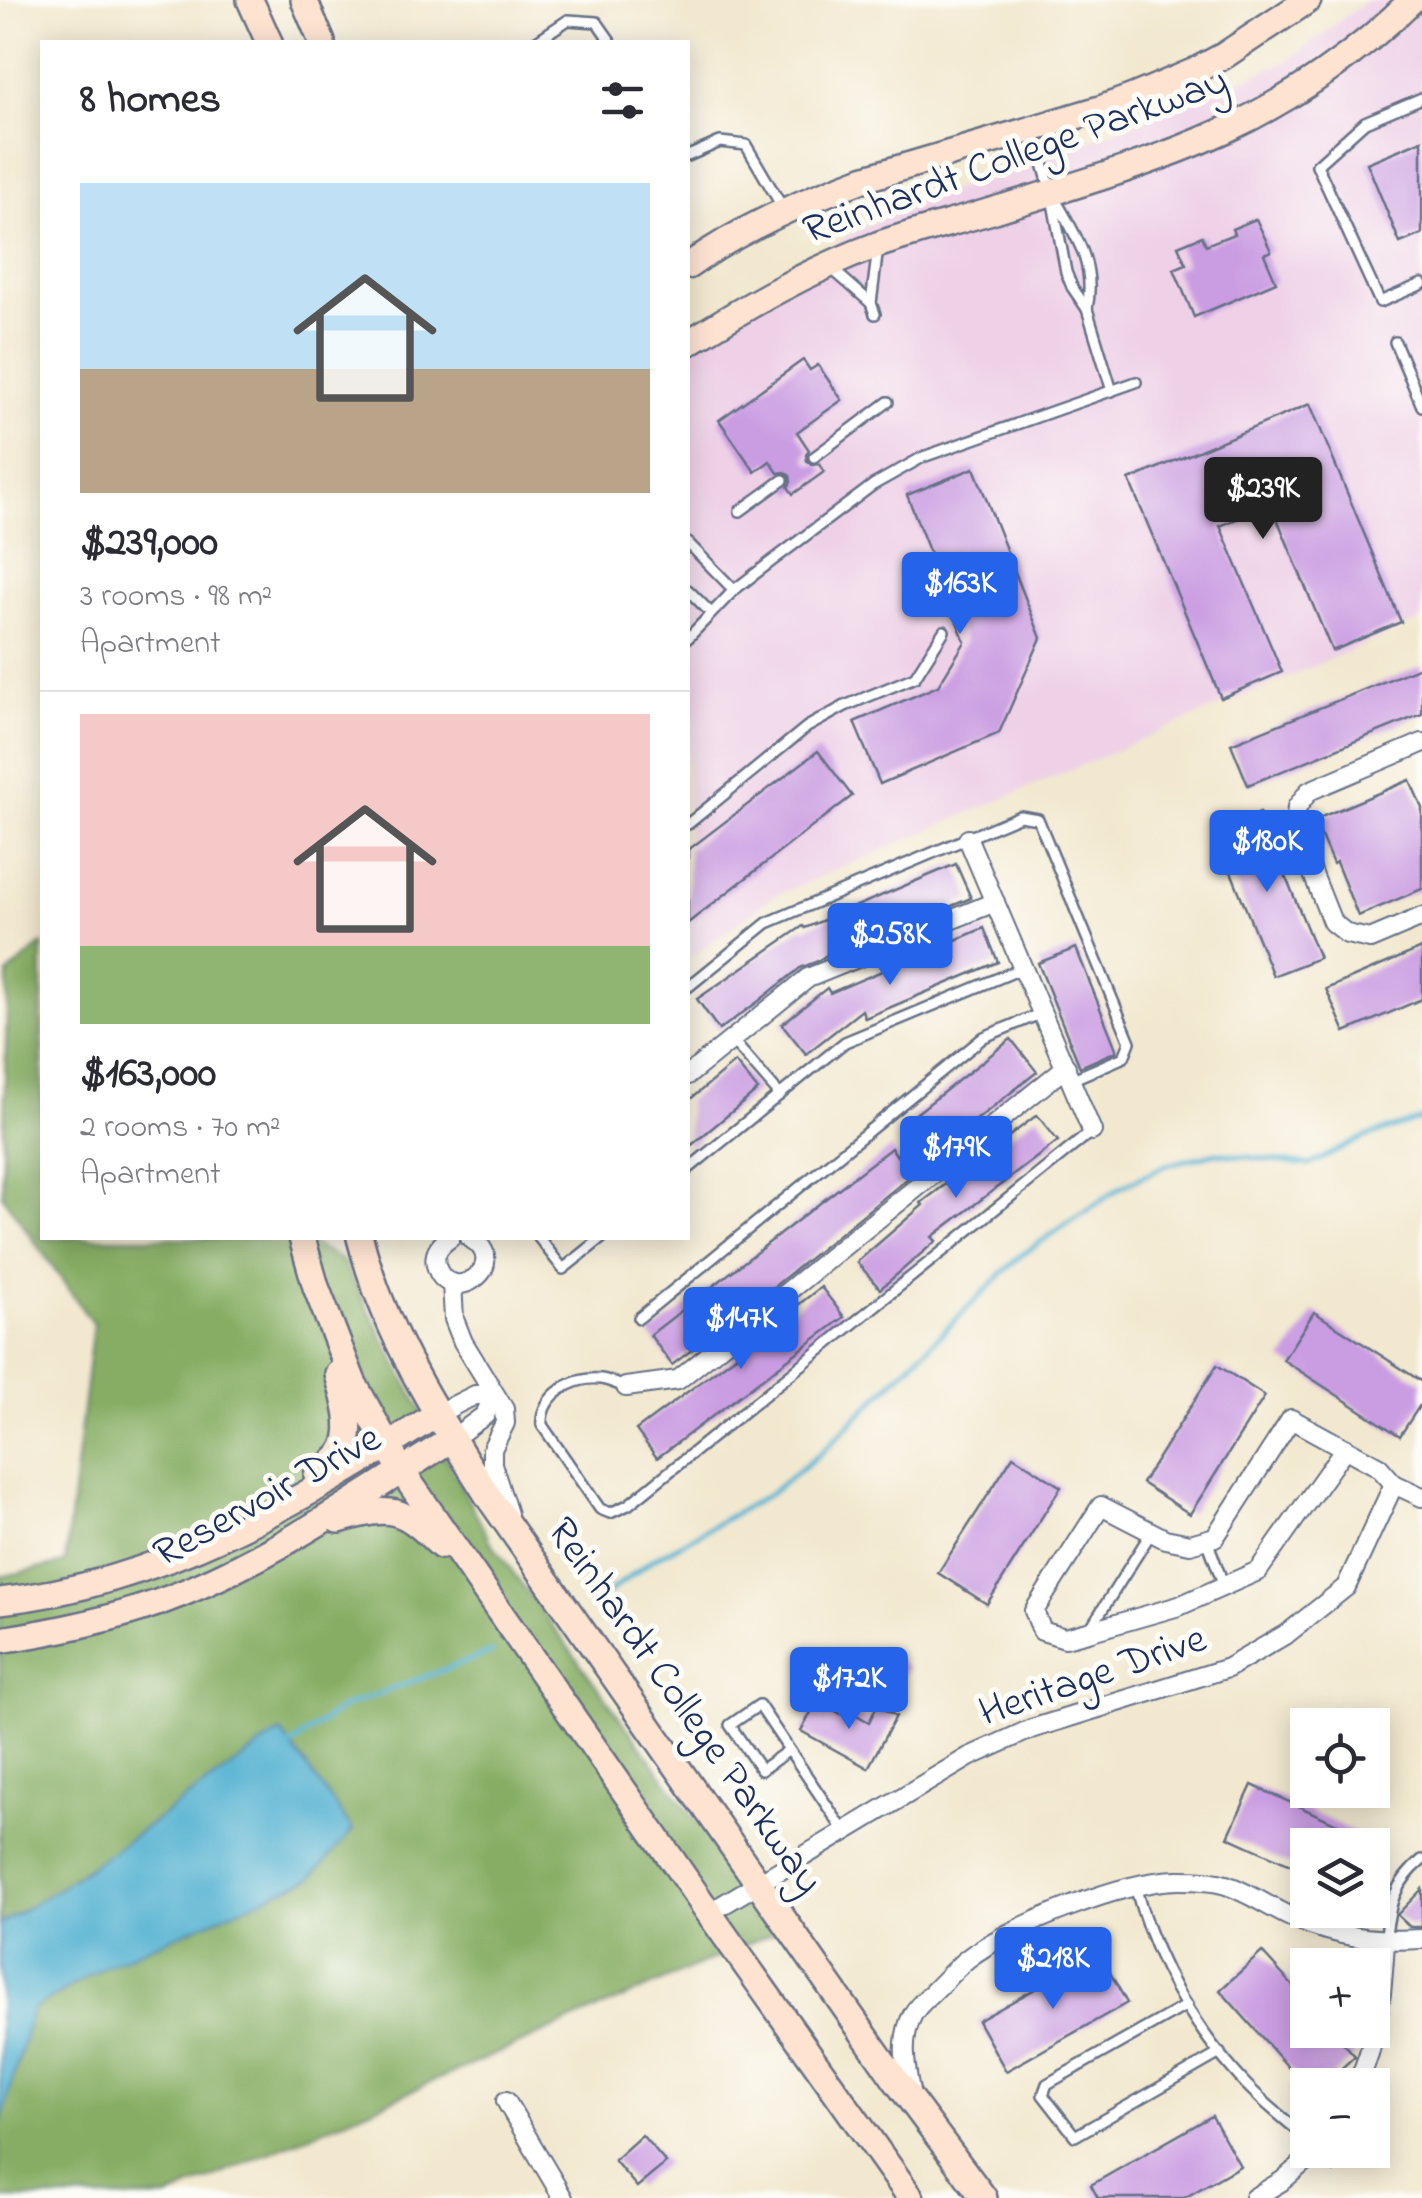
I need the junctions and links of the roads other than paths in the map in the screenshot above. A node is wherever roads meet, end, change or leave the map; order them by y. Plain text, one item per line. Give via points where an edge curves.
1 (250, 0) edge
2 (304, 0) edge
3 (1308, 0) edge
4 (1412, 0) edge
5 (269, 40) edge
6 (321, 40) edge
7 (538, 40) edge
8 (609, 40) edge
9 (1422, 98) edge
10 (1033, 129) junction
11 (690, 155) edge
12 (1051, 192) junction
13 (784, 210) junction
14 (878, 245) junction
15 (690, 265) edge
16 (827, 266) junction
17 (1422, 284) edge
18 (1087, 309) junction
19 (690, 342) edge
20 (1395, 342) dead end
21 (1136, 382) dead end
22 (1112, 391) junction
23 (888, 402) dead end
24 (1422, 406) edge
25 (814, 457) dead end
26 (783, 480) dead end
27 (740, 511) dead end
28 (690, 544) edge
29 (734, 590) junction
30 (690, 592) edge
31 (711, 614) junction
32 (944, 631) dead end
33 (690, 636) edge
34 (1422, 744) edge
35 (690, 822) edge
36 (968, 839) junction
37 (995, 902) junction
38 (1422, 917) edge
39 (1023, 968) junction
40 (690, 985) edge
41 (1043, 1013) junction
42 (732, 1040) junction
43 (690, 1071) edge
44 (1068, 1074) junction
45 (780, 1095) junction
46 (1092, 1132) joint
47 (690, 1167) edge
48 (303, 1240) edge
49 (361, 1240) edge
50 (447, 1240) edge
51 (478, 1240) edge
52 (541, 1240) edge
53 (599, 1240) edge
54 (452, 1283) junction
55 (316, 1287) junction
56 (640, 1318) dead end
57 (626, 1387) joint
58 (494, 1395) junction
59 (438, 1414) junction
60 (452, 1439) junction
61 (387, 1446) junction
62 (1345, 1448) junction
63 (402, 1470) junction
64 (1394, 1484) junction
65 (1422, 1497) edge
66 (284, 1505) junction
67 (306, 1530) junction
68 (1152, 1532) junction
69 (516, 1536) junction
70 (1206, 1540) junction
71 (479, 1584) junction
72 (1224, 1586) junction
73 (0, 1600) edge
74 (1088, 1632) junction
75 (0, 1640) edge
76 (789, 1750) junction
77 (844, 1831) junction
78 (1422, 1860) edge
79 (758, 1882) junction
80 (1135, 1886) junction
81 (709, 1914) junction
82 (1422, 1939) edge
83 (1385, 1942) junction
84 (1187, 2005) junction
85 (1220, 2054) junction
86 (1365, 2068) edge
87 (506, 2101) dead end
88 (913, 2103) junction
89 (1290, 2123) edge
90 (1298, 2168) edge
91 (563, 2198) edge
92 (912, 2198) edge
93 (984, 2198) edge
94 (1254, 2198) edge

1 - 5 street
2 - 6 street
3 - 10 street, Reinhardt College Parkway via 1195,71
4 - 12 street, Reinhardt College Parkway via 1272,106 1164,155
7 - 8 lane via 568,20 597,22
9 - 17 lane via 1365,122 1317,165 1380,302
10 - 12 lane
10 - 13 street, Reinhardt College Parkway via 863,179
11 - 13 lane via 720,142 746,145
12 - 14 street, Reinhardt College Parkway
12 - 18 lane via 1066,272
12 - 18 lane via 1084,252 1091,279
13 - 15 street, Reinhardt College Parkway
14 - 16 street, Reinhardt College Parkway
14 - 16 lane via 873,309
16 - 19 street, Reinhardt College Parkway
18 - 22 lane
20 - 24 lane
21 - 22 lane
22 - 29 lane via 905,466
23 - 25 lane
26 - 27 lane
28 - 29 lane
29 - 31 lane
30 - 31 lane
31 - 33 lane
32 - 35 lane via 915,677 807,727
34 - 38 street via 1309,791 1297,808 1296,829 1332,922 1347,934 1370,939
36 - 37 street
36 - 40 lane via 767,923
36 - 44 lane via 1020,816 1038,819 1130,1042 1124,1057
37 - 39 street
37 - 42 street via 808,978
39 - 41 street
39 - 45 lane via 844,1042
41 - 44 street
41 - 56 lane via 984,1037
42 - 43 street
42 - 45 lane
44 - 46 street
44 - 57 street via 678,1380
45 - 47 lane
46 - 57 lane via 610,1513 600,1509 541,1415 550,1398 576,1383 602,1379
48 - 55 street
49 - 59 street, Reinhardt College Parkway via 384,1312
50 - 54 street via 439,1246 436,1268
51 - 54 street via 484,1252 481,1273 463,1285
52 - 53 lane via 563,1269
54 - 58 street via 454,1319
55 - 61 street
55 - 66 street via 349,1433 342,1453
58 - 59 street via 475,1395
58 - 60 street via 485,1414
58 - 69 street via 505,1422 492,1464
59 - 60 street, Reinhardt College Parkway
59 - 61 street, Reservoir Drive
60 - 63 street, Reservoir Drive
60 - 69 street, Reinhardt College Parkway
61 - 63 street
61 - 66 street, Reservoir Drive
62 - 64 street via 1378,1466
62 - 70 street via 1291,1419 1215,1537
62 - 72 street via 1258,1571
63 - 67 street, Reservoir Drive
63 - 71 street
64 - 65 street
64 - 77 street, Heritage Drive via 1346,1587 1288,1634 1228,1668 1031,1729
66 - 73 street, Reservoir Drive via 156,1564 78,1588
67 - 71 street via 374,1510 401,1513
67 - 75 street, Reservoir Drive via 159,1602
68 - 70 street via 1190,1544
68 - 74 lane
68 - 74 street via 1101,1506 1034,1612 1042,1631 1065,1638
69 - 79 street, Reinhardt College Parkway
70 - 72 lane
71 - 81 street
72 - 74 street
76 - 76 lane via 758,1706 730,1725 760,1770
76 - 77 lane
77 - 79 street, Heritage Drive
78 - 83 lane via 1390,1901
79 - 81 street, Heritage Drive
79 - 88 street, Reinhardt College Parkway
80 - 83 street via 1224,1884 1296,1920
80 - 84 lane via 1167,1972
80 - 88 street via 1014,1931 945,1980 914,2012 906,2036
81 - 92 street
82 - 83 street
83 - 86 street via 1376,2035
84 - 85 lane
84 - 85 lane via 1047,2084 1043,2095 1075,2136
85 - 89 lane
87 - 91 street
88 - 93 street, Reinhardt College Parkway
90 - 94 street

